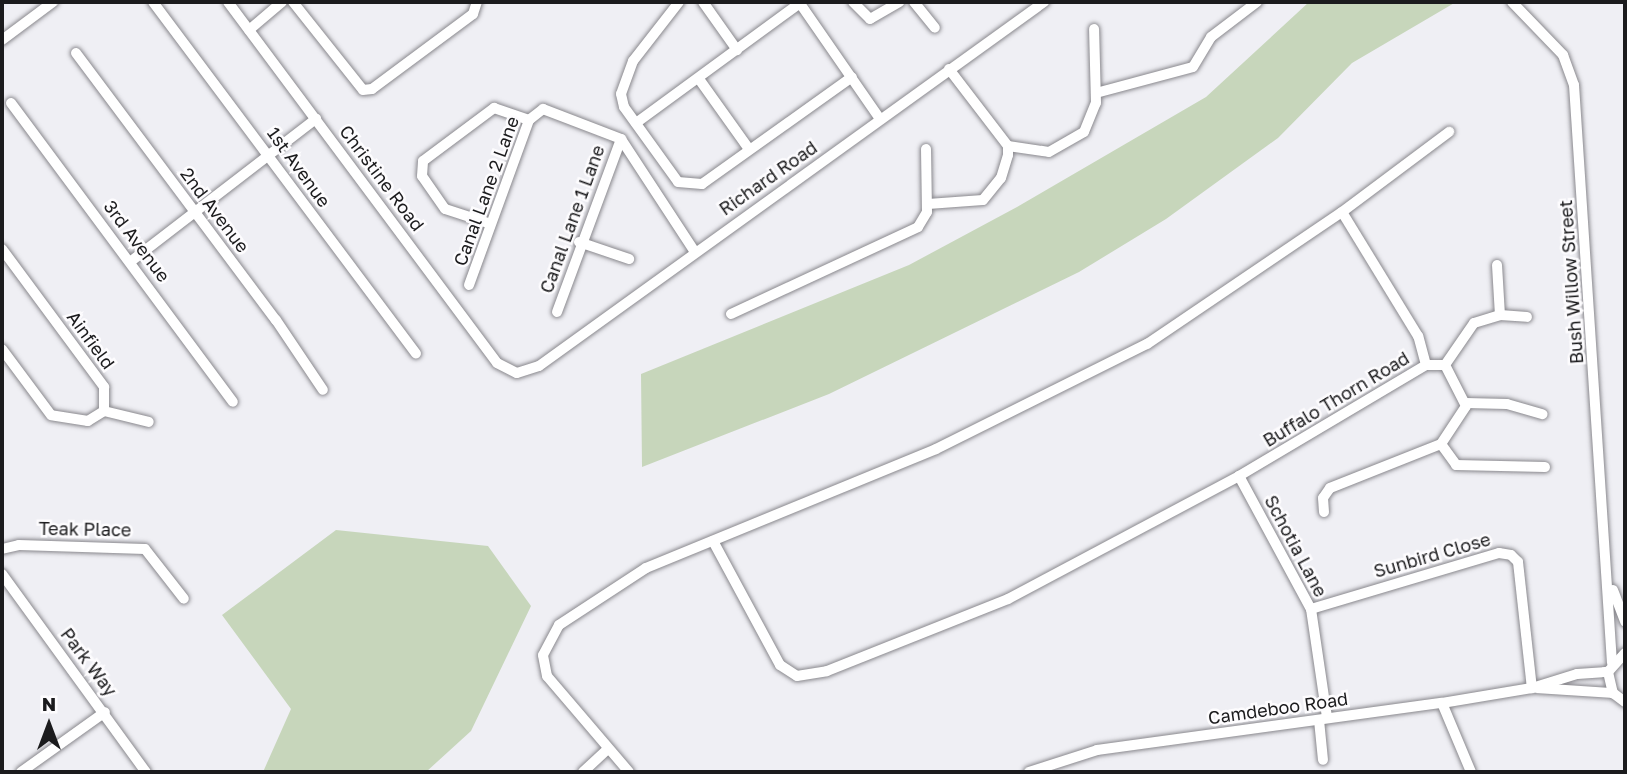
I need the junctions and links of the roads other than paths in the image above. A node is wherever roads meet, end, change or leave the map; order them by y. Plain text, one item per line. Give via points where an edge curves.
1 (53, 2) edge
2 (153, 2) edge
3 (228, 2) edge
4 (282, 2) edge
5 (293, 2) edge
6 (477, 2) edge
7 (679, 2) edge
8 (703, 2) edge
9 (800, 2) edge
10 (853, 2) edge
11 (899, 2) edge
12 (914, 2) edge
13 (1044, 2) edge
14 (1257, 2) edge
15 (1513, 2) edge
16 (936, 29) dead end
17 (1094, 29) dead end
18 (248, 30) junction
19 (2, 40) edge
20 (737, 50) junction
21 (76, 53) dead end
22 (949, 69) junction
23 (852, 76) junction
24 (699, 79) junction
25 (1096, 93) junction
26 (11, 103) dead end
27 (316, 119) junction
28 (880, 119) junction
29 (529, 120) junction
30 (636, 123) junction
31 (1449, 132) dead end
32 (621, 139) junction
33 (1008, 146) junction
34 (749, 149) junction
35 (926, 149) dead end
36 (270, 156) junction
37 (928, 204) junction
38 (194, 212) junction
39 (1342, 212) junction
40 (488, 223) junction
41 (579, 242) junction
42 (2, 249) edge
43 (695, 251) junction
44 (629, 259) dead end
45 (130, 262) junction
46 (1497, 265) dead end
47 (469, 285) dead end
48 (557, 312) dead end
49 (731, 314) dead end
50 (1500, 315) junction
51 (1527, 317) dead end
52 (2, 349) edge
53 (416, 354) dead end
54 (1426, 365) junction
55 (1445, 365) junction
56 (510, 372) joint
57 (323, 390) dead end
58 (233, 402) dead end
59 (1465, 403) junction
60 (104, 411) junction
61 (1543, 414) dead end
62 (149, 422) dead end
63 (1441, 444) junction
64 (1545, 467) dead end
65 (1239, 477) junction
66 (1324, 512) dead end
67 (713, 541) junction
68 (2, 549) edge
69 (2, 574) edge
70 (1610, 581) junction
71 (184, 599) dead end
72 (1311, 608) junction
73 (1625, 622) edge
74 (1625, 653) edge
75 (1610, 667) junction
76 (1533, 688) junction
77 (1619, 698) edge
78 (1442, 703) junction
79 (1625, 711) edge
80 (105, 712) junction
81 (1323, 719) junction
82 (608, 749) junction
83 (1323, 760) dead end
84 (21, 772) edge
85 (146, 772) edge
86 (583, 772) edge
87 (629, 772) edge
88 (1029, 772) edge
89 (1471, 772) edge

1 - 19 street
2 - 36 street, 1st Avenue
3 - 18 street, Christine Road
4 - 18 street
5 - 6 street via 363,90 372,89 472,14
7 - 30 street via 623,79 624,107
8 - 20 street
9 - 20 street
9 - 23 street
10 - 11 street via 870,19
12 - 16 street
13 - 22 street, Richard Road
14 - 25 street via 1211,37 1193,67
15 - 70 street, Bush Willow Street via 1563,55 1574,85
17 - 25 street
18 - 27 street, Christine Road
20 - 24 street
21 - 38 street, 2nd Avenue
22 - 28 street, Richard Road
22 - 33 street
23 - 28 street
23 - 34 street
24 - 30 street
24 - 34 street
25 - 33 street via 1089,124 1071,143 1049,152
26 - 45 street, 3rd Avenue
27 - 36 street
27 - 56 street, Christine Road via 497,363
28 - 43 street, Richard Road
29 - 32 street, Canal Lane 2 Lane via 538,110 553,111
29 - 40 street, Canal Lane 2 Lane
29 - 40 street via 494,108 422,161 422,176 445,209
30 - 34 street via 675,179 694,186 708,181
31 - 39 street
32 - 41 street, Canal Lane 1 Lane
32 - 43 street
33 - 37 street via 1001,178 984,200
35 - 37 street
36 - 38 street
36 - 53 street, 1st Avenue
37 - 49 street via 924,220 911,232
38 - 45 street
38 - 57 street, 2nd Avenue
39 - 54 street, Buffalo Thorn Road via 1418,337
39 - 67 street via 1147,344 936,449
40 - 47 street, Canal Lane 2 Lane
41 - 44 street
41 - 48 street, Canal Lane 1 Lane
42 - 60 street, Ainfield via 104,387
43 - 56 street, Richard Road via 539,366
45 - 58 street, 3rd Avenue
46 - 50 street
50 - 51 street
50 - 55 street via 1468,326
52 - 60 street via 51,415 88,421
54 - 55 street
54 - 65 street, Buffalo Thorn Road
55 - 59 street
59 - 61 street via 1507,404
59 - 63 street via 1461,419
60 - 62 street
63 - 64 street via 1456,465
63 - 66 street via 1330,488 1323,498
65 - 67 street, Buffalo Thorn Road via 1008,599 805,677 789,674 780,665
65 - 72 street, Schotia Lane
67 - 82 street via 646,568 601,596 559,625 543,654 552,684
68 - 71 street, Teak Place via 19,545 145,549
69 - 80 street, Park Way
70 - 73 street, Bush Willow Street
70 - 75 street, Bush Willow Street
72 - 76 street, Sunbird Close via 1499,553 1511,555 1518,562
72 - 81 street, Schotia Lane
74 - 75 street
75 - 76 street, Camdeboo Road
75 - 77 street, Bush Willow Street
76 - 77 street, Camdeboo Road
76 - 78 street, Camdeboo Road
77 - 79 street
78 - 81 street, Camdeboo Road
78 - 89 street
80 - 84 street
80 - 85 street, Park Way
81 - 83 street, Schotia Lane
81 - 88 street, Camdeboo Road via 1097,751
82 - 86 street
82 - 87 street

